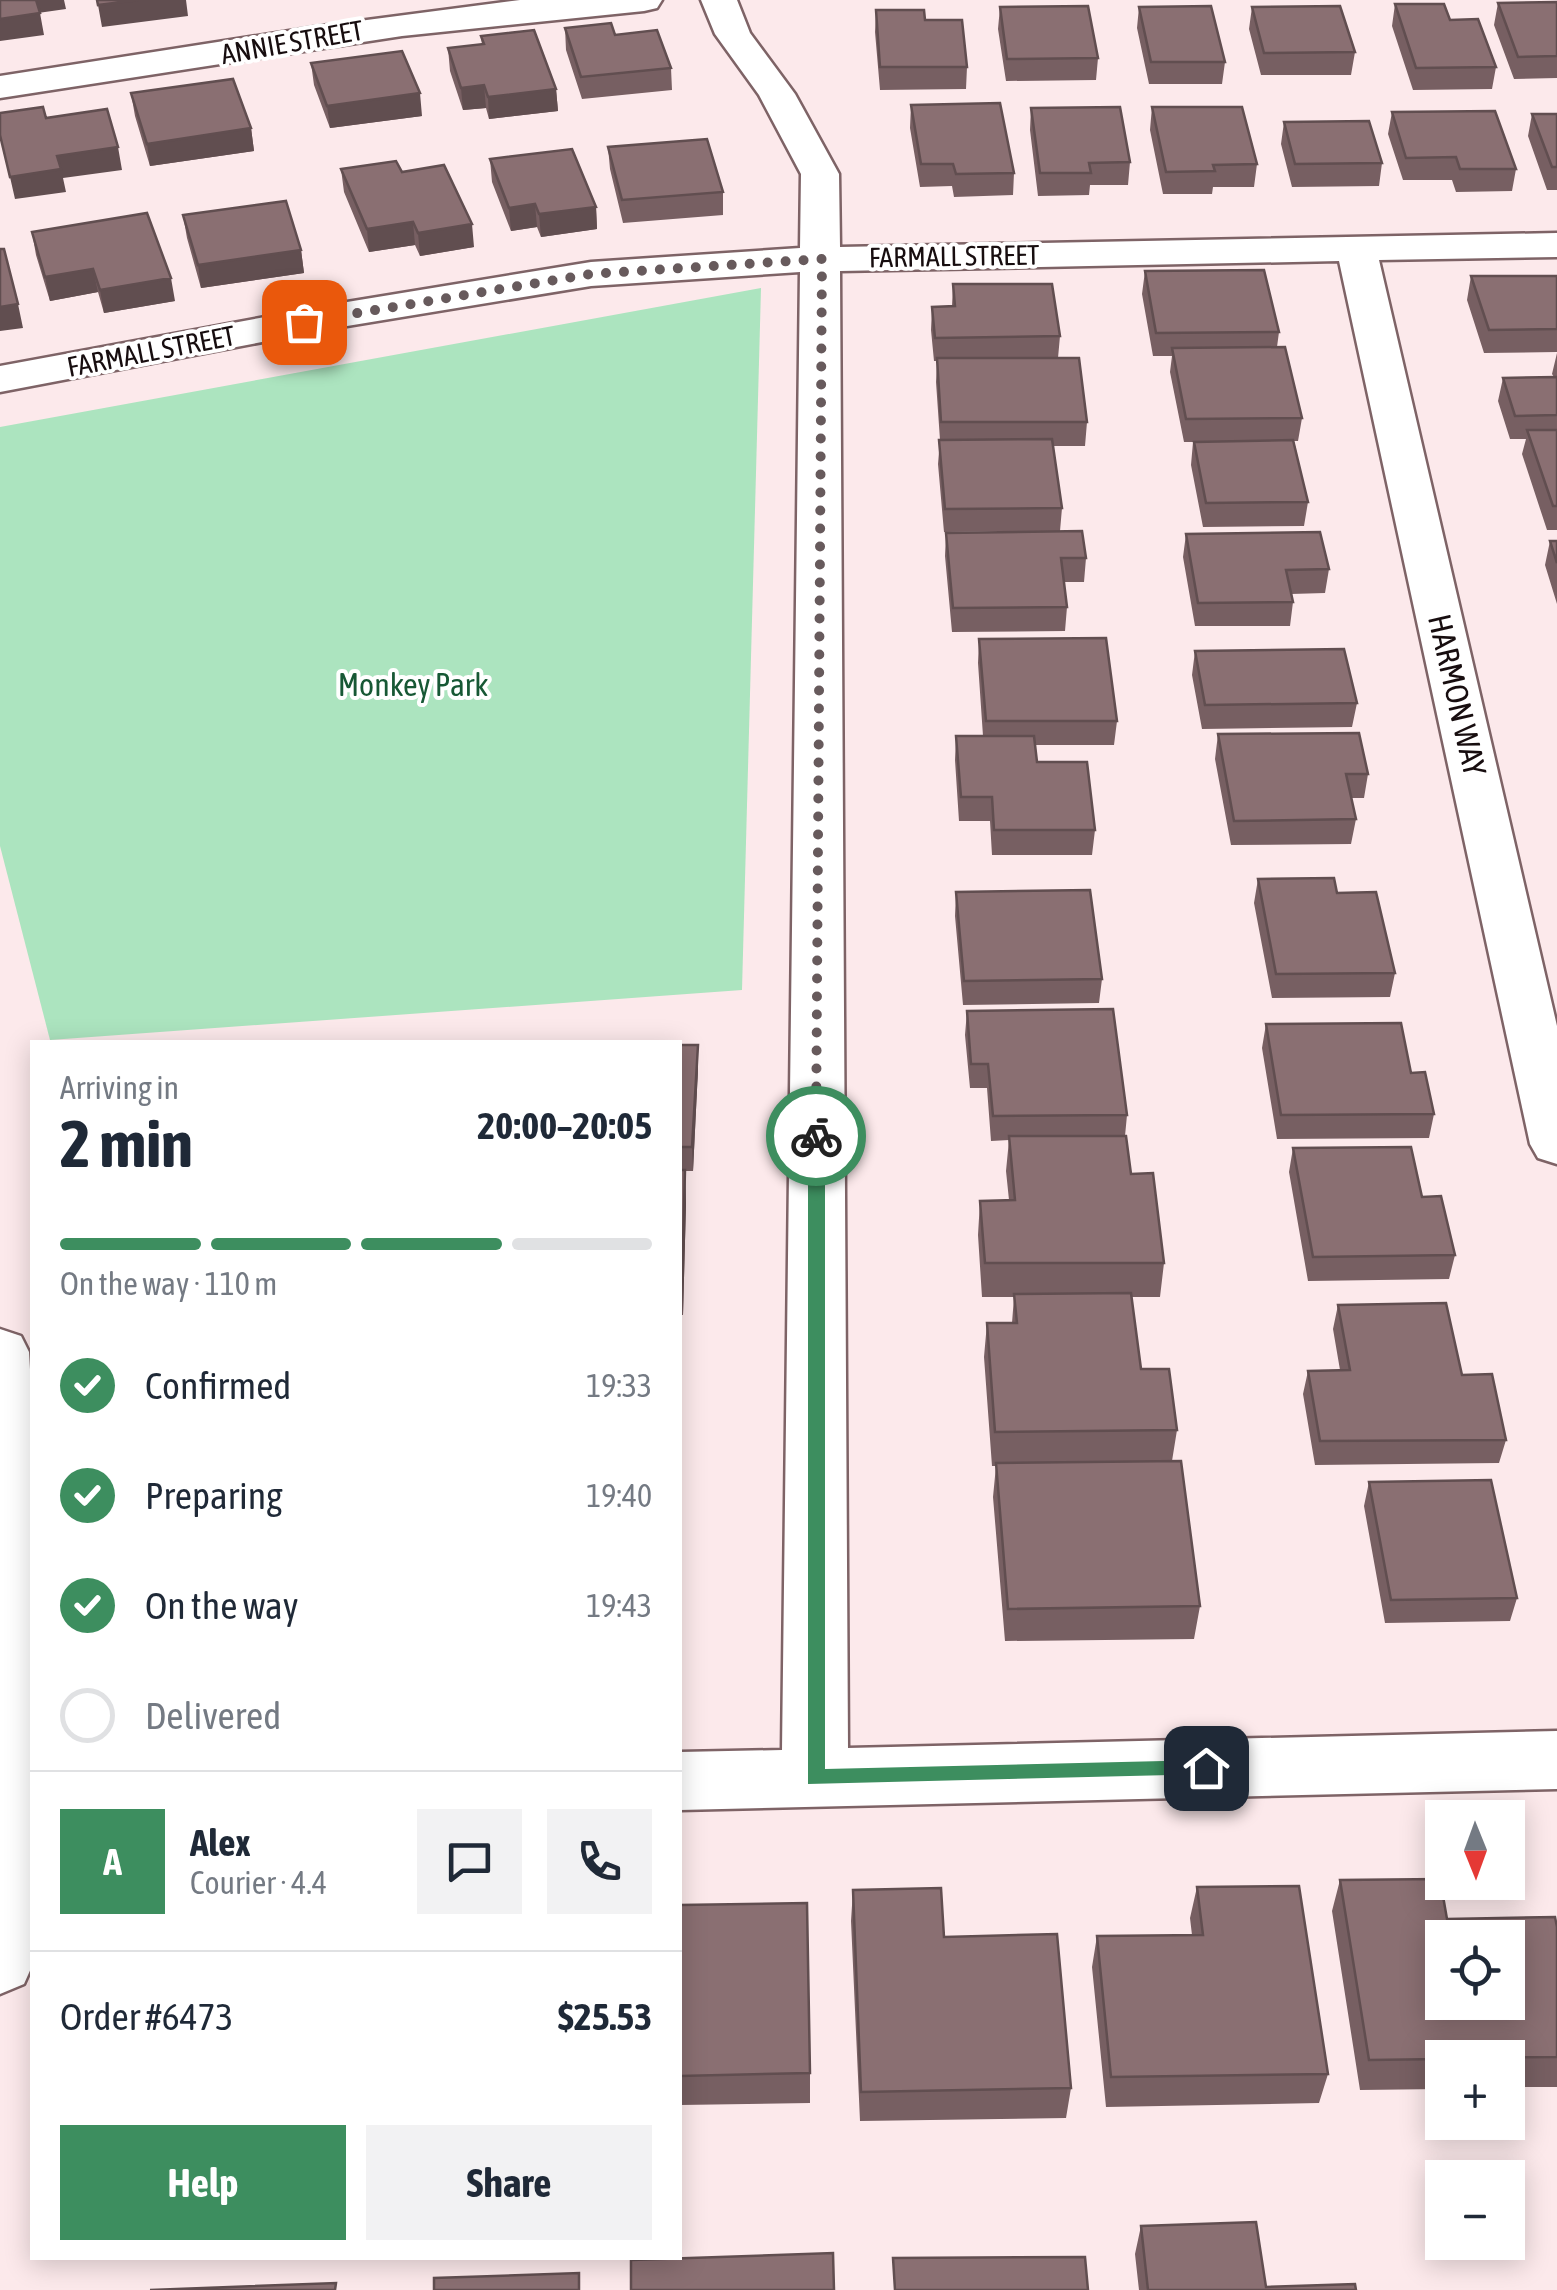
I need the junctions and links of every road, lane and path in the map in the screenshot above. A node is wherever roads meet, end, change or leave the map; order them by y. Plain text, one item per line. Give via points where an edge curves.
1 (644, 0) edge
2 (718, 0) edge
3 (0, 87) edge
4 (1557, 244) edge
5 (1356, 247) junction
6 (822, 259) junction
7 (0, 380) edge
8 (1557, 1144) edge
9 (0, 1352) edge
10 (1557, 1760) edge
11 (815, 1778) junction
12 (682, 1781) edge
13 (28, 1796) edge
14 (0, 1962) edge

1 - 3 street, ANNIE STREET via 373,28
2 - 6 street via 820,174
4 - 5 street, FARMALL STREET
5 - 6 street, FARMALL STREET
5 - 8 street, HARMON WAY
6 - 7 street, FARMALL STREET via 591,274
6 - 11 street
9 - 13 street
10 - 11 street
11 - 12 street
13 - 14 street

